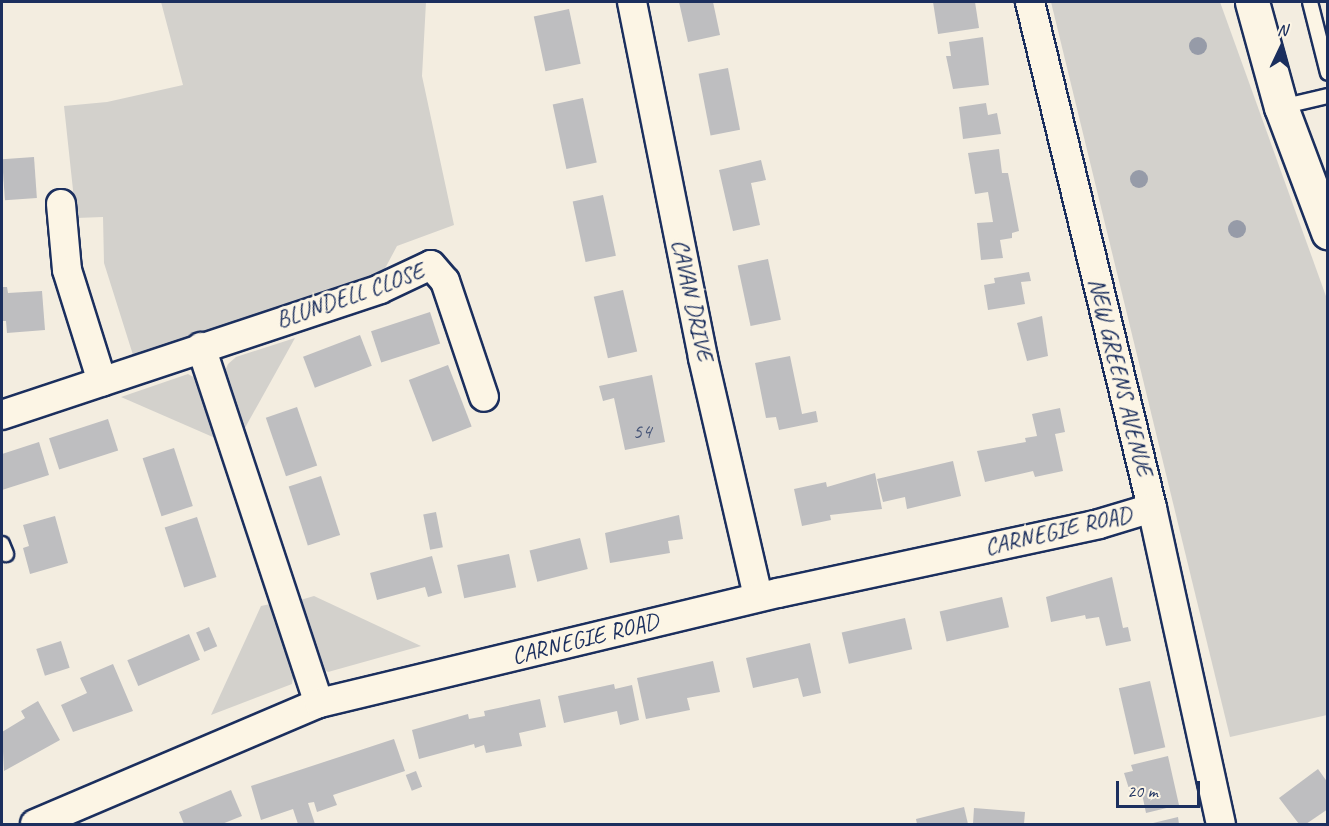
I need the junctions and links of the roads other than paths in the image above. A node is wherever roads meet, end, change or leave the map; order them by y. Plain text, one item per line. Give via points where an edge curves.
1 (632, 2) edge
2 (1030, 2) edge
3 (1252, 2) edge
4 (1310, 2) edge
5 (1328, 73) edge
6 (1328, 96) edge
7 (1281, 107) junction
8 (61, 204) dead end
9 (1328, 232) edge
10 (201, 346) junction
11 (102, 382) junction
12 (484, 397) dead end
13 (2, 415) edge
14 (1152, 508) junction
15 (758, 597) junction
16 (319, 703) junction
17 (54, 820) edge
18 (1221, 825) edge

1 - 15 street, CAVAN DRIVE via 703,358
2 - 14 street, NEW GREENS AVENUE
3 - 7 main road
4 - 5 lane
6 - 7 lane
7 - 9 main road
8 - 11 street via 67,270
10 - 11 street, BLUNDELL CLOSE
10 - 12 street, BLUNDELL CLOSE via 380,289 431,265 445,281
10 - 16 street
11 - 13 street, BLUNDELL CLOSE
14 - 15 street, CARNEGIE ROAD via 1099,524
14 - 18 street, NEW GREENS AVENUE
15 - 16 street, CARNEGIE ROAD
16 - 17 street, CARNEGIE ROAD

